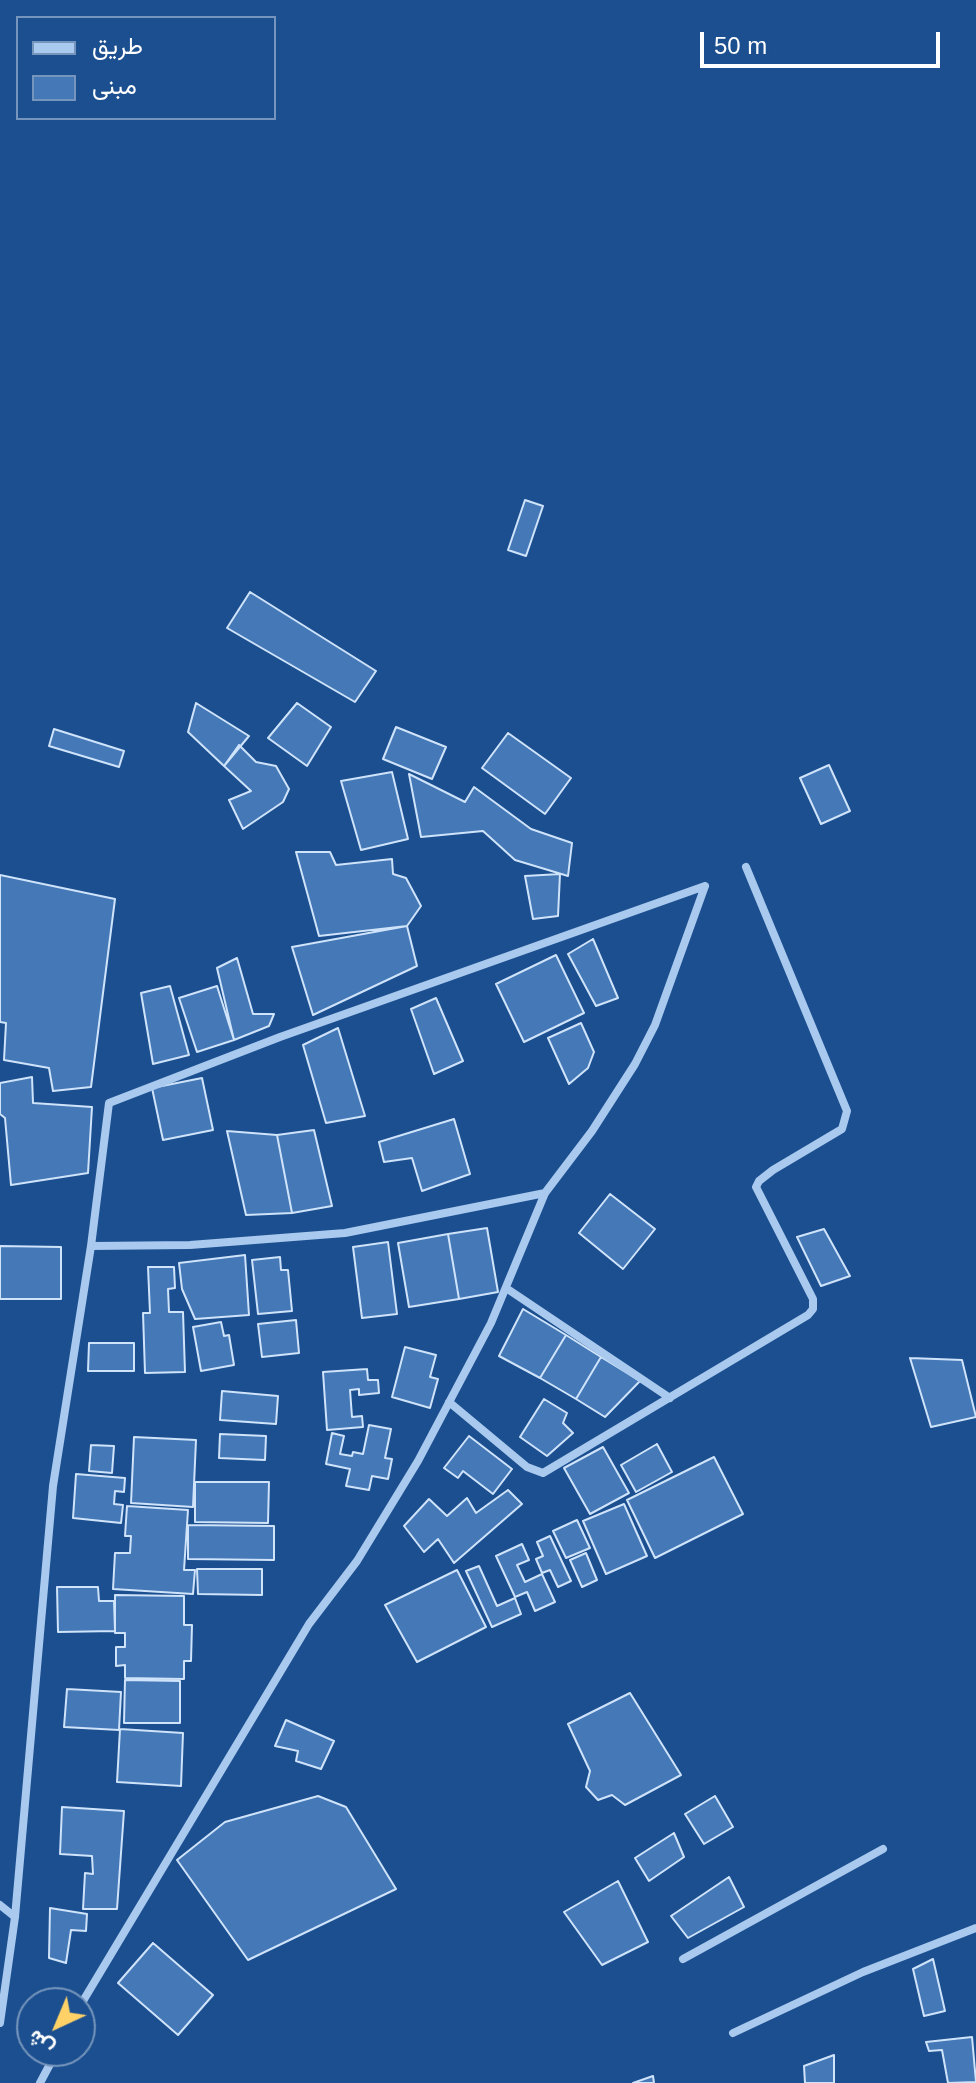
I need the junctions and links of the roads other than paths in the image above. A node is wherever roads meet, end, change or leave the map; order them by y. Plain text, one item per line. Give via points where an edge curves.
1 (746, 867) dead end
2 (545, 1193) junction
3 (91, 1246) junction
4 (506, 1288) junction
5 (670, 1398) junction
6 (449, 1402) junction
7 (883, 1849) dead end
8 (0, 1905) edge
9 (15, 1917) junction
10 (976, 1928) edge
11 (683, 1959) dead end
12 (91, 1987) edge
13 (0, 2023) edge
14 (733, 2033) dead end

1 - 5 street via 847,1111 842,1129 773,1170 756,1187 813,1299 813,1309
2 - 3 street via 345,1233 190,1245
2 - 3 street via 635,1064 655,1025 705,886 109,1103
2 - 4 street
3 - 9 street via 53,1486
4 - 5 street
4 - 6 street
5 - 6 street via 543,1473 527,1467
6 - 12 street via 357,1561 309,1624
7 - 11 street
8 - 9 street
9 - 13 street
10 - 14 street via 863,1972

